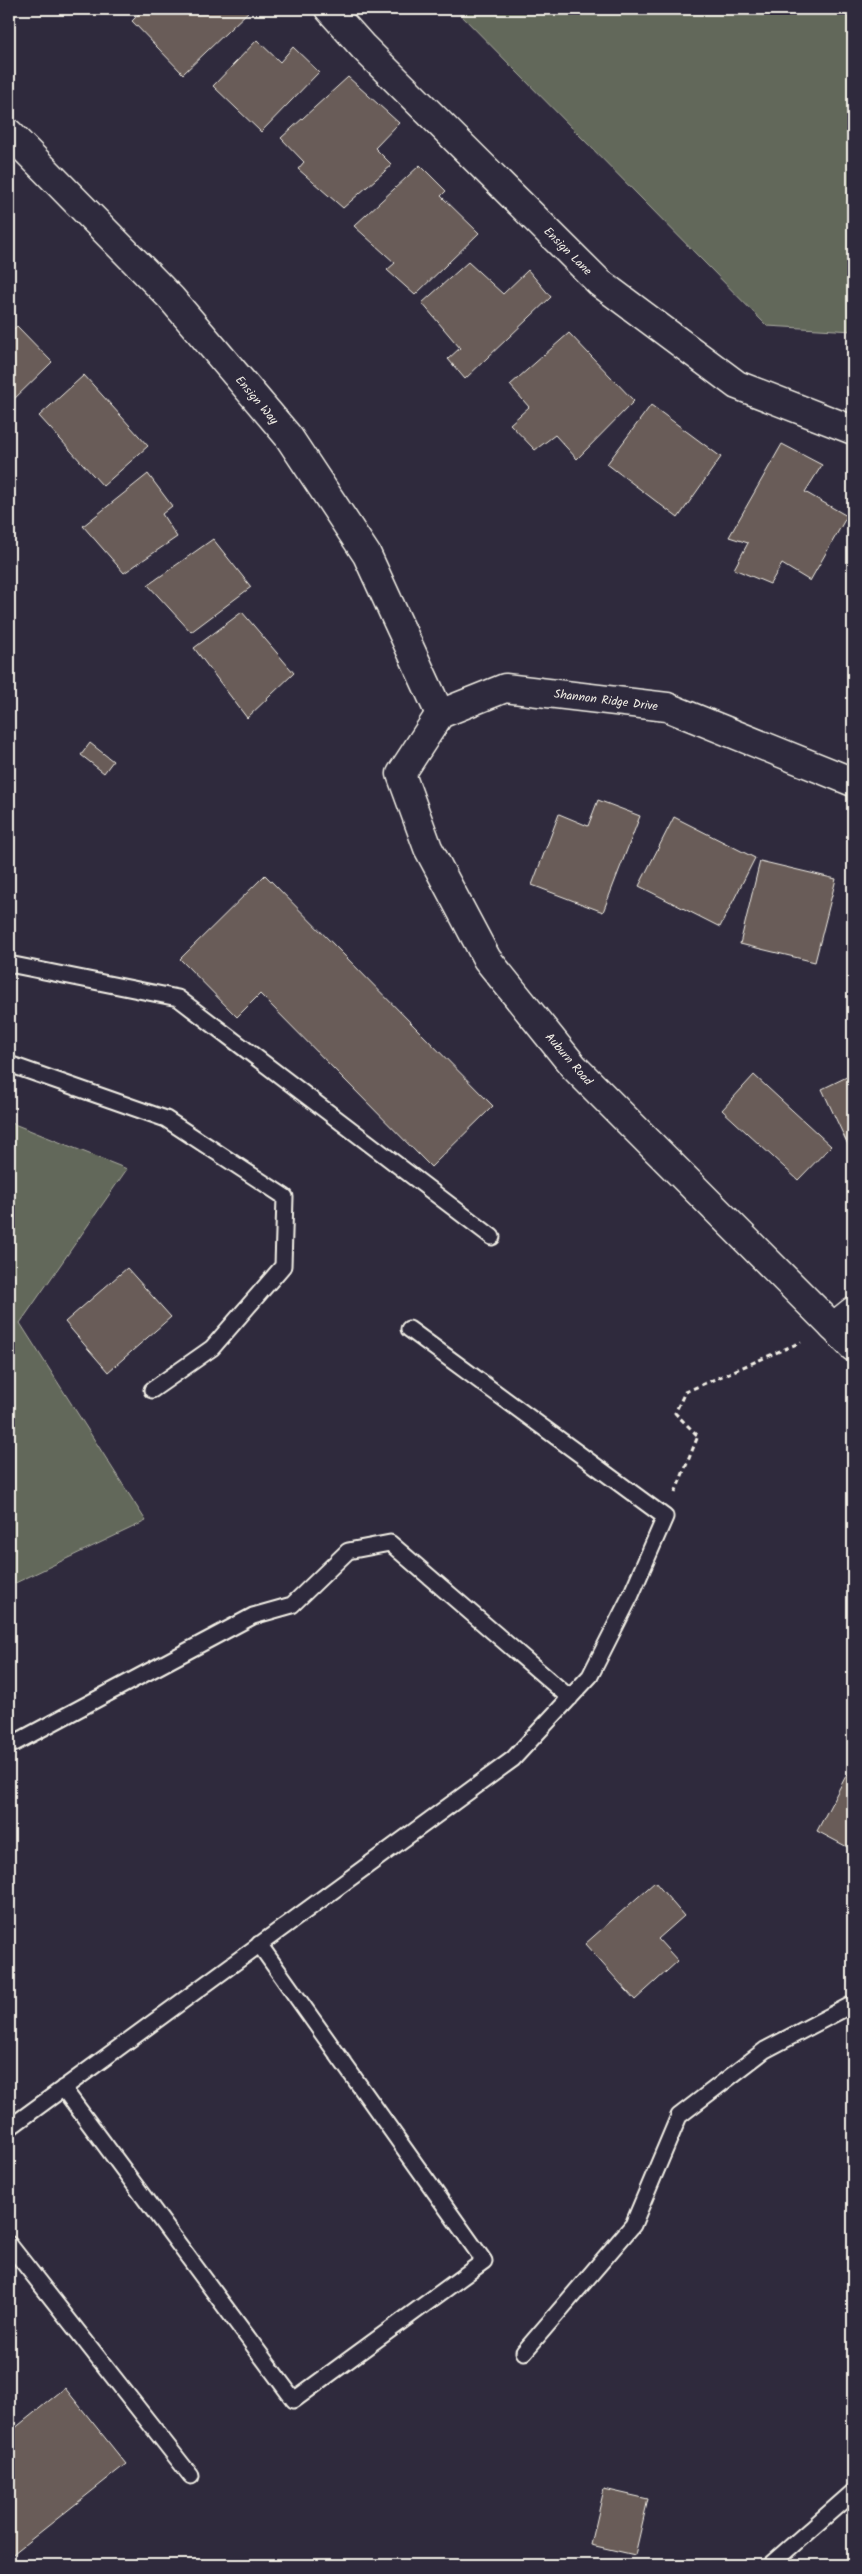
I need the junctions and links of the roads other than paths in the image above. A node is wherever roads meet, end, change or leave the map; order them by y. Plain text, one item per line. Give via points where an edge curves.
1 (329, 9) edge
2 (9, 133) edge
3 (853, 430) edge
4 (440, 714) junction
5 (853, 782) edge
6 (9, 964) edge
7 (9, 1064) edge
8 (492, 1237) dead end
9 (843, 1319) edge
10 (409, 1329) dead end
11 (853, 1347) edge
12 (152, 1390) dead end
13 (570, 1698) junction
14 (9, 1746) edge
15 (259, 1944) junction
16 (853, 2004) edge
17 (63, 2088) junction
18 (9, 2128) edge
19 (9, 2244) edge
20 (524, 2352) dead end
21 (191, 2476) dead end
22 (853, 2492) edge
23 (770, 2565) edge

1 - 3 street, Ensign Lane via 363,47 600,283 737,385
2 - 4 street, Ensign Way via 171,298 288,436 367,555
4 - 5 street, Shannon Ridge Drive via 505,688 667,706
4 - 9 street, Auburn Road via 401,774 428,848 486,959 574,1068
6 - 8 lane via 178,998
7 - 12 lane via 166,1119 285,1197 283,1266 212,1348
9 - 11 street, Auburn Road
10 - 13 lane via 665,1517 631,1595 590,1676
13 - 14 lane via 390,1543 348,1551 292,1605 253,1616
13 - 15 lane via 513,1759
15 - 17 lane
15 - 17 lane via 484,2261 294,2400
16 - 20 lane via 765,2050 679,2116 633,2225
17 - 18 lane
19 - 21 lane
22 - 23 lane

